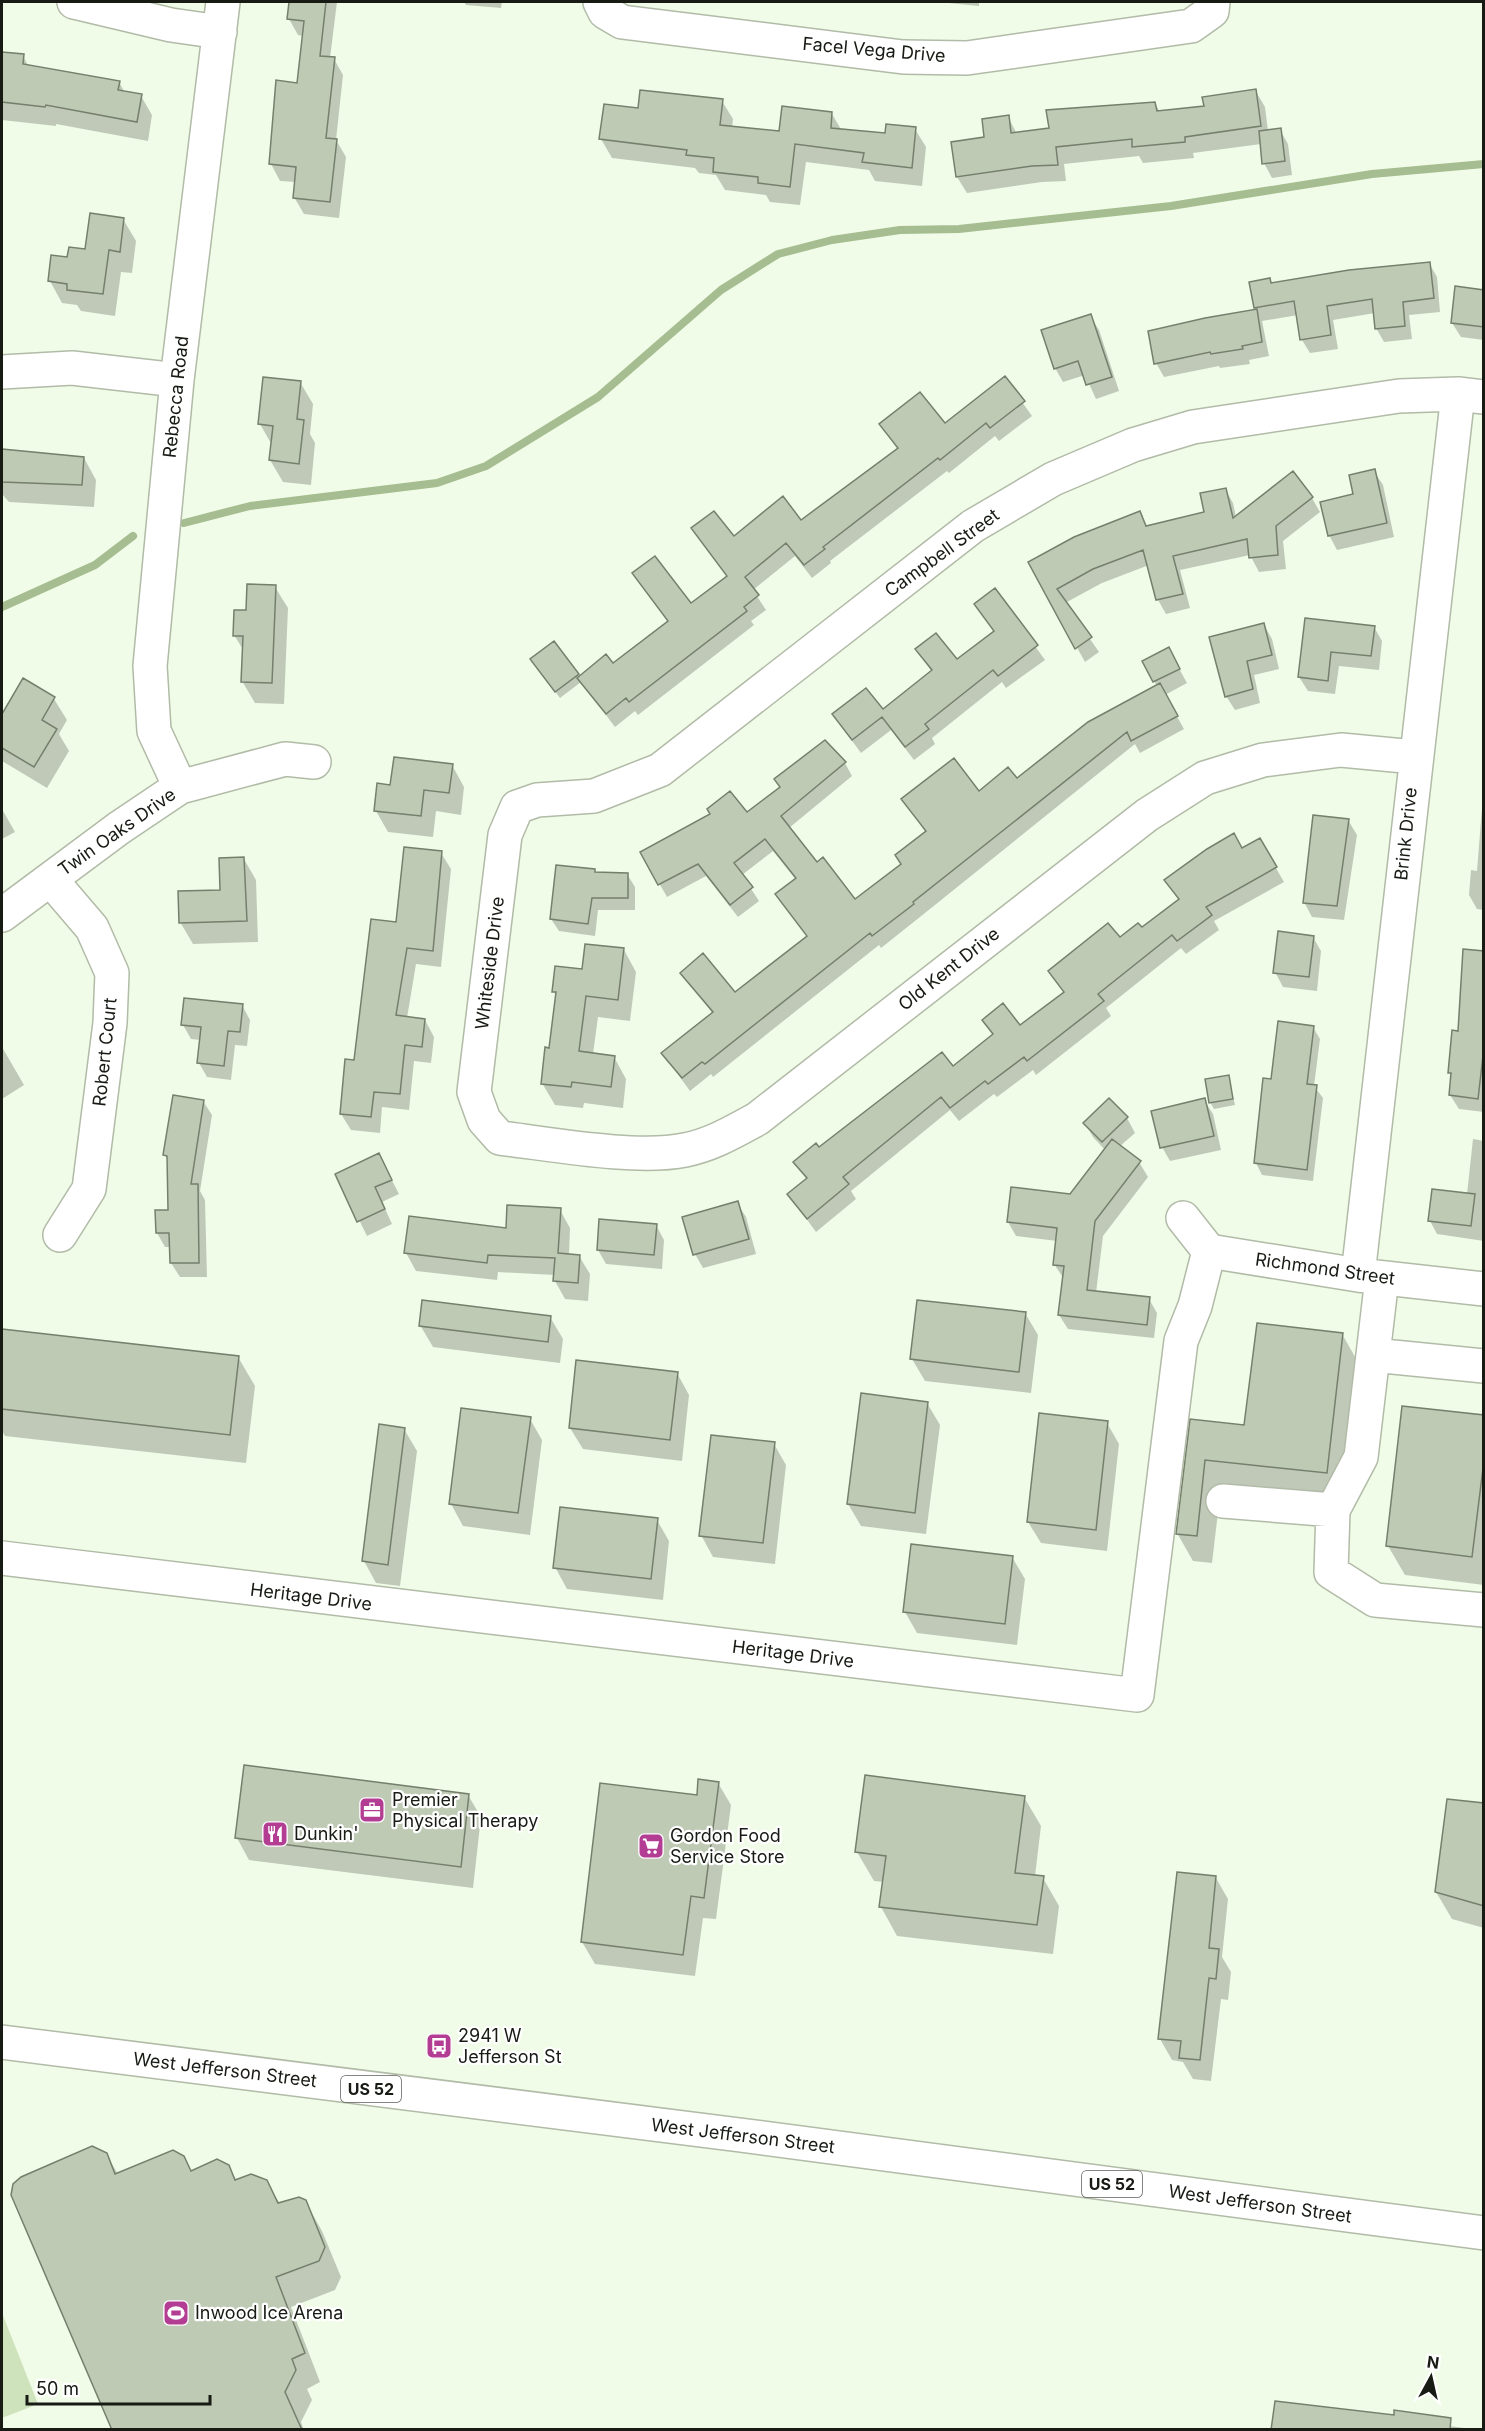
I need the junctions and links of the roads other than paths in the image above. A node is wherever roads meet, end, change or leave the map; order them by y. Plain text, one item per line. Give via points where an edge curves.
1 (74, 2) edge
2 (1213, 6) edge
3 (602, 7) edge
4 (222, 17) edge
5 (2, 372) edge
6 (177, 380) junction
7 (1471, 395) edge
8 (1414, 757) junction
9 (314, 762) dead end
10 (180, 787) junction
11 (517, 807) joint
12 (51, 880) junction
13 (2, 915) edge
14 (484, 1120) joint
15 (1183, 1218) dead end
16 (60, 1235) dead end
17 (1209, 1251) junction
18 (1370, 1276) junction
19 (1484, 1289) edge
20 (1373, 1355) junction
21 (1484, 1366) edge
22 (1223, 1502) dead end
23 (1333, 1509) junction
24 (2, 1558) edge
25 (1484, 1610) edge
26 (2, 2042) edge
27 (1484, 2233) edge

1 - 4 street via 171,25
2 - 3 street, Facel Vega Drive via 1191,26 967,58 903,57 622,22
4 - 6 street, Rebecca Road
5 - 6 street via 72,368
6 - 10 street, Rebecca Road via 150,666 154,731
7 - 8 street, Brink Drive
7 - 11 street, Campbell Street via 1399,396 1193,428 1132,445 1053,479 973,526 660,770 594,796 537,800
8 - 14 street, Old Kent Drive via 1341,750 1263,759 1205,778 1147,815 757,1119 719,1140 683,1151 643,1153 500,1138
8 - 18 street, Brink Drive
9 - 10 street, Twin Oaks Drive via 285,759
10 - 12 street, Twin Oaks Drive
11 - 14 street, Whiteside Drive via 505,836 474,1092
12 - 13 street, Twin Oaks Drive
12 - 16 street, Robert Court via 92,928 112,973 110,1023 89,1189
15 - 17 street
17 - 18 street, Richmond Street
17 - 24 street, Heritage Drive via 1182,1341 1137,1695
18 - 19 street, Richmond Street
18 - 20 street, Brink Drive
20 - 21 street
20 - 23 street, Brink Drive via 1361,1457
22 - 23 street
23 - 25 street via 1331,1572 1375,1600
26 - 27 street, West Jefferson Street / US 52

